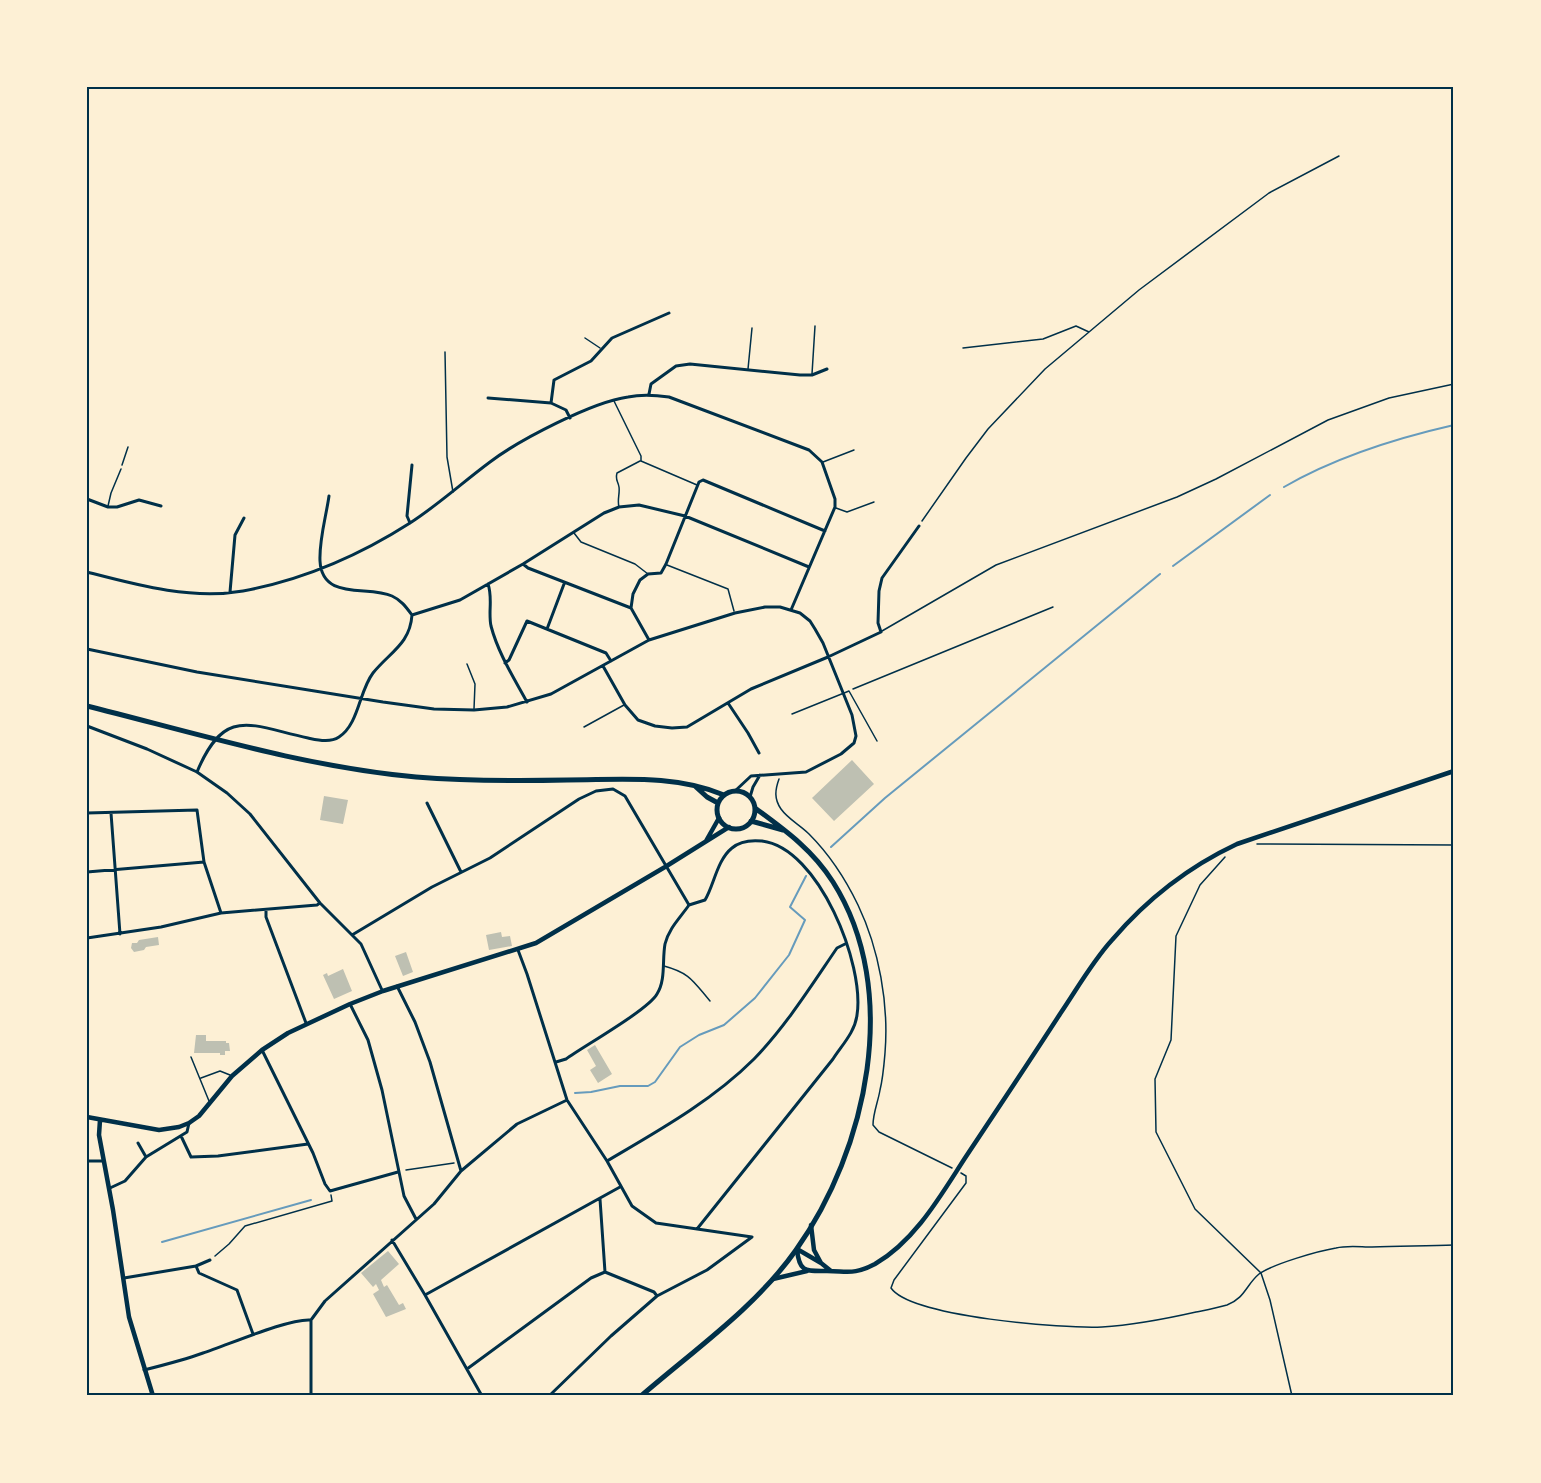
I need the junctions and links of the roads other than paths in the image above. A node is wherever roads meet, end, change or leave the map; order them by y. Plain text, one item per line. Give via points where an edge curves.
1 (669, 313) dead end
2 (815, 326) dead end
3 (752, 328) dead end
4 (585, 338) dead end
5 (600, 349) junction
6 (445, 352) dead end
7 (827, 369) dead end
8 (748, 370) junction
9 (812, 375) junction
10 (1454, 384) edge
11 (649, 394) junction
12 (488, 398) dead end
13 (614, 400) junction
14 (552, 403) junction
15 (570, 418) junction
16 (854, 450) dead end
17 (641, 461) junction
18 (822, 462) junction
19 (412, 465) dead end
20 (120, 469) road end
21 (697, 485) junction
22 (453, 492) junction
23 (329, 496) dead end
24 (87, 499) edge
25 (874, 502) dead end
26 (161, 506) dead end
27 (108, 507) junction
28 (619, 507) junction
29 (835, 507) junction
30 (685, 516) junction
31 (244, 518) dead end
32 (410, 523) junction
33 (919, 526) road end
34 (825, 531) junction
35 (574, 532) junction
36 (523, 564) junction
37 (666, 564) junction
38 (809, 567) junction
39 (321, 569) junction
40 (87, 572) edge
41 (648, 574) junction
42 (488, 584) junction
43 (564, 584) junction
44 (230, 592) junction
45 (631, 608) junction
46 (791, 610) junction
47 (735, 613) junction
48 (412, 615) junction
49 (547, 629) junction
50 (881, 632) junction
51 (649, 640) junction
52 (87, 650) edge
53 (828, 657) junction
54 (611, 661) junction
55 (505, 663) junction
56 (467, 664) dead end
57 (603, 666) junction
58 (843, 693) junction
59 (360, 699) junction
60 (527, 702) junction
61 (728, 703) junction
62 (625, 705) junction
63 (87, 706) edge
64 (474, 710) junction
65 (792, 714) dead end
66 (87, 726) edge
67 (584, 727) dead end
68 (877, 741) dead end
69 (759, 753) dead end
70 (1454, 771) edge
71 (197, 772) junction
72 (760, 776) junction
73 (696, 787) junction
74 (735, 791) junction
75 (724, 795) junction
76 (750, 797) junction
77 (427, 802) dead end
78 (718, 803) junction
79 (755, 808) junction
80 (87, 813) edge
81 (111, 813) junction
82 (719, 818) junction
83 (751, 821) junction
84 (729, 827) junction
85 (787, 831) junction
86 (706, 841) junction
87 (204, 862) junction
88 (665, 867) junction
89 (115, 871) junction
90 (87, 872) edge
91 (461, 872) junction
92 (320, 903) junction
93 (689, 904) junction
94 (266, 909) junction
95 (221, 914) junction
96 (120, 934) junction
97 (352, 935) junction
98 (87, 938) edge
99 (845, 944) junction
100 (518, 950) junction
101 (663, 966) junction
102 (397, 986) junction
103 (383, 991) junction
104 (710, 1001) dead end
105 (350, 1004) junction
106 (306, 1023) junction
107 (262, 1050) junction
108 (191, 1057) dead end
109 (556, 1062) junction
110 (232, 1076) junction
111 (200, 1078) junction
112 (567, 1100) junction
113 (209, 1102) junction
114 (87, 1117) edge
115 (99, 1120) junction
116 (189, 1123) junction
117 (181, 1136) junction
118 (138, 1143) dead end
119 (308, 1144) junction
120 (146, 1157) junction
121 (87, 1161) edge
122 (104, 1161) junction
123 (607, 1161) junction
124 (461, 1171) junction
125 (398, 1172) junction
126 (620, 1187) junction
127 (109, 1188) junction
128 (600, 1199) junction
129 (416, 1219) junction
130 (811, 1225) junction
131 (697, 1228) junction
132 (392, 1240) junction
133 (797, 1249) junction
134 (210, 1260) road end
135 (821, 1263) junction
136 (196, 1266) junction
137 (807, 1271) junction
138 (831, 1271) junction
139 (605, 1272) junction
140 (124, 1278) junction
141 (773, 1279) junction
142 (425, 1295) junction
143 (657, 1296) junction
144 (311, 1320) junction
145 (253, 1335) junction
146 (466, 1369) junction
147 (144, 1371) junction
148 (153, 1396) edge
149 (311, 1396) edge
150 (482, 1396) edge
151 (549, 1396) edge
152 (642, 1396) edge

1 - 5 street via 612,338
2 - 9 lane
3 - 8 lane
4 - 5 lane
5 - 14 street via 591,361 554,380
6 - 22 lane via 447,457
7 - 9 street
8 - 9 street
8 - 11 street via 676,366 651,384
10 - 50 lane via 1389,398 1328,420 1177,497 996,565
11 - 13 street
11 - 18 street via 669,397 809,450
12 - 14 street
13 - 15 street
13 - 17 lane
14 - 15 street via 566,410
15 - 22 street via 513,447
16 - 18 lane
17 - 21 lane
17 - 28 lane via 617,473
18 - 29 street
19 - 32 street via 407,516
20 - 27 lane
21 - 30 street
21 - 34 street via 703,480
22 - 32 street
23 - 39 street
24 - 27 street
25 - 29 lane via 847,512
26 - 27 street via 139,500
28 - 30 street via 639,505
28 - 35 street
29 - 34 street
30 - 37 street
30 - 38 street
31 - 44 street via 235,535
32 - 39 street
33 - 50 street via 882,578
34 - 38 street
35 - 36 street
35 - 41 lane via 581,542
36 - 42 street
36 - 43 street
37 - 41 street via 661,573
37 - 47 lane via 728,590
38 - 46 street
39 - 44 street
39 - 48 street via 327,581 336,586 390,595
40 - 44 street via 182,592
41 - 45 street via 636,587
42 - 48 street via 460,600
42 - 55 street via 491,624
43 - 45 street
43 - 49 street
45 - 51 street
46 - 47 street via 765,607
46 - 53 street via 810,621
47 - 51 street
48 - 59 street via 408,636 368,680
49 - 54 street via 606,653
49 - 55 street via 527,621
50 - 53 street
51 - 54 street
52 - 59 street
53 - 58 street
53 - 61 street via 751,689
54 - 57 street
55 - 60 street
56 - 64 lane via 476,684
57 - 60 street via 551,694
57 - 62 street
58 - 65 lane
58 - 68 lane via 849,691
58 - 72 street via 856,730 854,743 806,772
59 - 64 street
59 - 71 street via 346,731 329,741 256,725 233,726 211,745
60 - 64 street
61 - 62 street via 687,727 672,729 638,720
61 - 69 street
62 - 67 lane
63 - 73 main road via 342,767 414,776 638,779
66 - 71 street
70 - 138 street via 1237,844 1170,883 1111,940 912,1232 877,1263 857,1272
71 - 92 street via 250,814
72 - 74 street via 751,776
72 - 76 street
73 - 75 main road
73 - 78 main road
74 - 75 main road
74 - 76 main road
75 - 78 main road
76 - 79 main road
77 - 91 street
78 - 82 main road
79 - 83 main road
79 - 85 main road
80 - 81 street
81 - 87 street via 197,810
81 - 89 street
82 - 84 main road
82 - 86 street
83 - 84 main road via 741,828
83 - 85 main road
84 - 86 street
85 - 130 main road via 833,881 847,907 865,962 870,995 866,1073 857,1120 842,1163
86 - 88 street
87 - 89 street
87 - 95 street
88 - 91 street via 625,796 613,789 596,790 579,799 490,858
88 - 93 street
88 - 100 street via 583,917
89 - 90 street
89 - 96 street
91 - 97 street
92 - 94 street
92 - 97 street
93 - 99 street via 705,900 724,856 732,847 755,840 770,842 795,856 823,890
93 - 101 street via 672,925
94 - 95 street
94 - 106 street
95 - 96 street
96 - 98 street
97 - 103 street via 366,952
99 - 123 street via 837,948 754,1059 710,1097
99 - 131 street via 858,996 854,1027 833,1059
100 - 102 street
100 - 109 street
101 - 104 lane via 689,976
101 - 109 street via 657,996
102 - 103 street
102 - 124 street via 430,1062
103 - 105 street
105 - 106 street
105 - 125 street via 368,1040
106 - 107 street
107 - 110 street
107 - 119 street
108 - 111 lane
109 - 112 street
110 - 111 lane via 220,1071
110 - 113 street
111 - 113 lane
112 - 123 street
112 - 124 street via 517,1124
113 - 116 street
114 - 115 street
115 - 116 street via 159,1130
115 - 122 street
116 - 117 street via 187,1132
117 - 119 street via 191,1158
117 - 120 street
118 - 120 street
119 - 125 street via 330,1191
120 - 127 street via 125,1181
121 - 122 street
122 - 127 street
123 - 126 street
124 - 129 street
125 - 129 street
126 - 128 street
126 - 131 street via 632,1206 656,1222
127 - 140 street
128 - 139 street
128 - 142 street
129 - 132 street
130 - 133 main road
130 - 135 street via 814,1250
131 - 143 street via 752,1237 706,1270
132 - 142 street
132 - 144 street via 325,1301
133 - 135 street
133 - 137 street via 801,1267
133 - 141 main road
134 - 136 street
135 - 138 street
136 - 140 street
136 - 145 street via 199,1273 237,1290
137 - 138 street
137 - 141 street
139 - 143 street
139 - 146 street via 591,1278
140 - 147 street via 129,1317
141 - 152 main road
142 - 146 street
143 - 151 street
144 - 145 street
144 - 149 street
145 - 147 street
146 - 150 street
147 - 148 street

